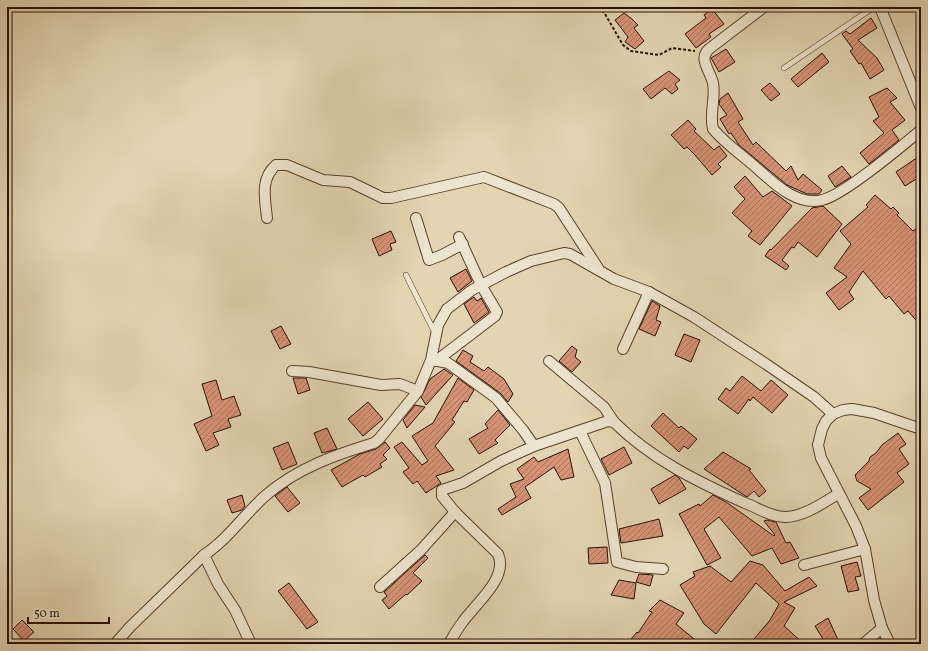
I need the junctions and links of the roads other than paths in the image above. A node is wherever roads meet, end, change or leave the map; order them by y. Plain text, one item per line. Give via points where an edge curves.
1 (764, 7) edge
2 (874, 7) edge
3 (880, 7) edge
4 (784, 68) dead end
5 (920, 103) edge
6 (921, 130) edge
7 (267, 218) dead end
8 (416, 218) dead end
9 (599, 270) junction
10 (406, 275) dead end
11 (481, 285) junction
12 (649, 292) junction
13 (436, 334) junction
14 (622, 349) dead end
15 (434, 360) junction
16 (549, 361) dead end
17 (292, 371) dead end
18 (418, 391) junction
19 (833, 414) junction
20 (614, 422) junction
21 (921, 429) edge
22 (580, 431) junction
23 (534, 446) junction
24 (838, 494) junction
25 (455, 512) junction
26 (865, 550) junction
27 (204, 556) junction
28 (804, 564) dead end
29 (663, 569) dead end
30 (380, 587) dead end
31 (882, 628) junction
32 (115, 644) edge
33 (252, 644) edge
34 (448, 644) edge
35 (863, 644) edge
36 (890, 644) edge

1 - 6 street via 704,53 703,58 714,90 713,129 724,142 774,183 797,197 810,201 822,200 886,158
2 - 4 lane
3 - 5 street
7 - 9 street via 264,182 276,165 287,166 322,180 350,182 383,198 484,177 559,208
8 - 11 street via 429,260 442,255 461,241
9 - 11 street via 570,254 558,254 516,267
9 - 12 street via 614,279
10 - 13 lane
11 - 13 street via 447,309
11 - 15 street via 496,309 495,316
12 - 14 street
12 - 19 street via 694,317 766,364
13 - 15 street
15 - 18 street
15 - 23 street via 448,363 496,398
16 - 20 street via 604,407
17 - 18 street via 374,384 400,384
18 - 27 street via 379,439 331,456 286,481 266,495 245,515 228,537
19 - 21 street via 852,409
19 - 24 street via 822,428 818,445 821,458
20 - 22 street via 604,422
20 - 24 street via 655,456 686,475 770,514 791,516 818,506
22 - 23 street
22 - 29 street via 605,483 617,562 636,567
23 - 25 street via 463,483 442,490 442,496
24 - 26 street via 856,526
25 - 30 street via 421,550
25 - 34 street via 498,554 500,559 497,577
26 - 28 street
26 - 31 street
27 - 32 street
27 - 33 street
31 - 35 street
31 - 36 street

